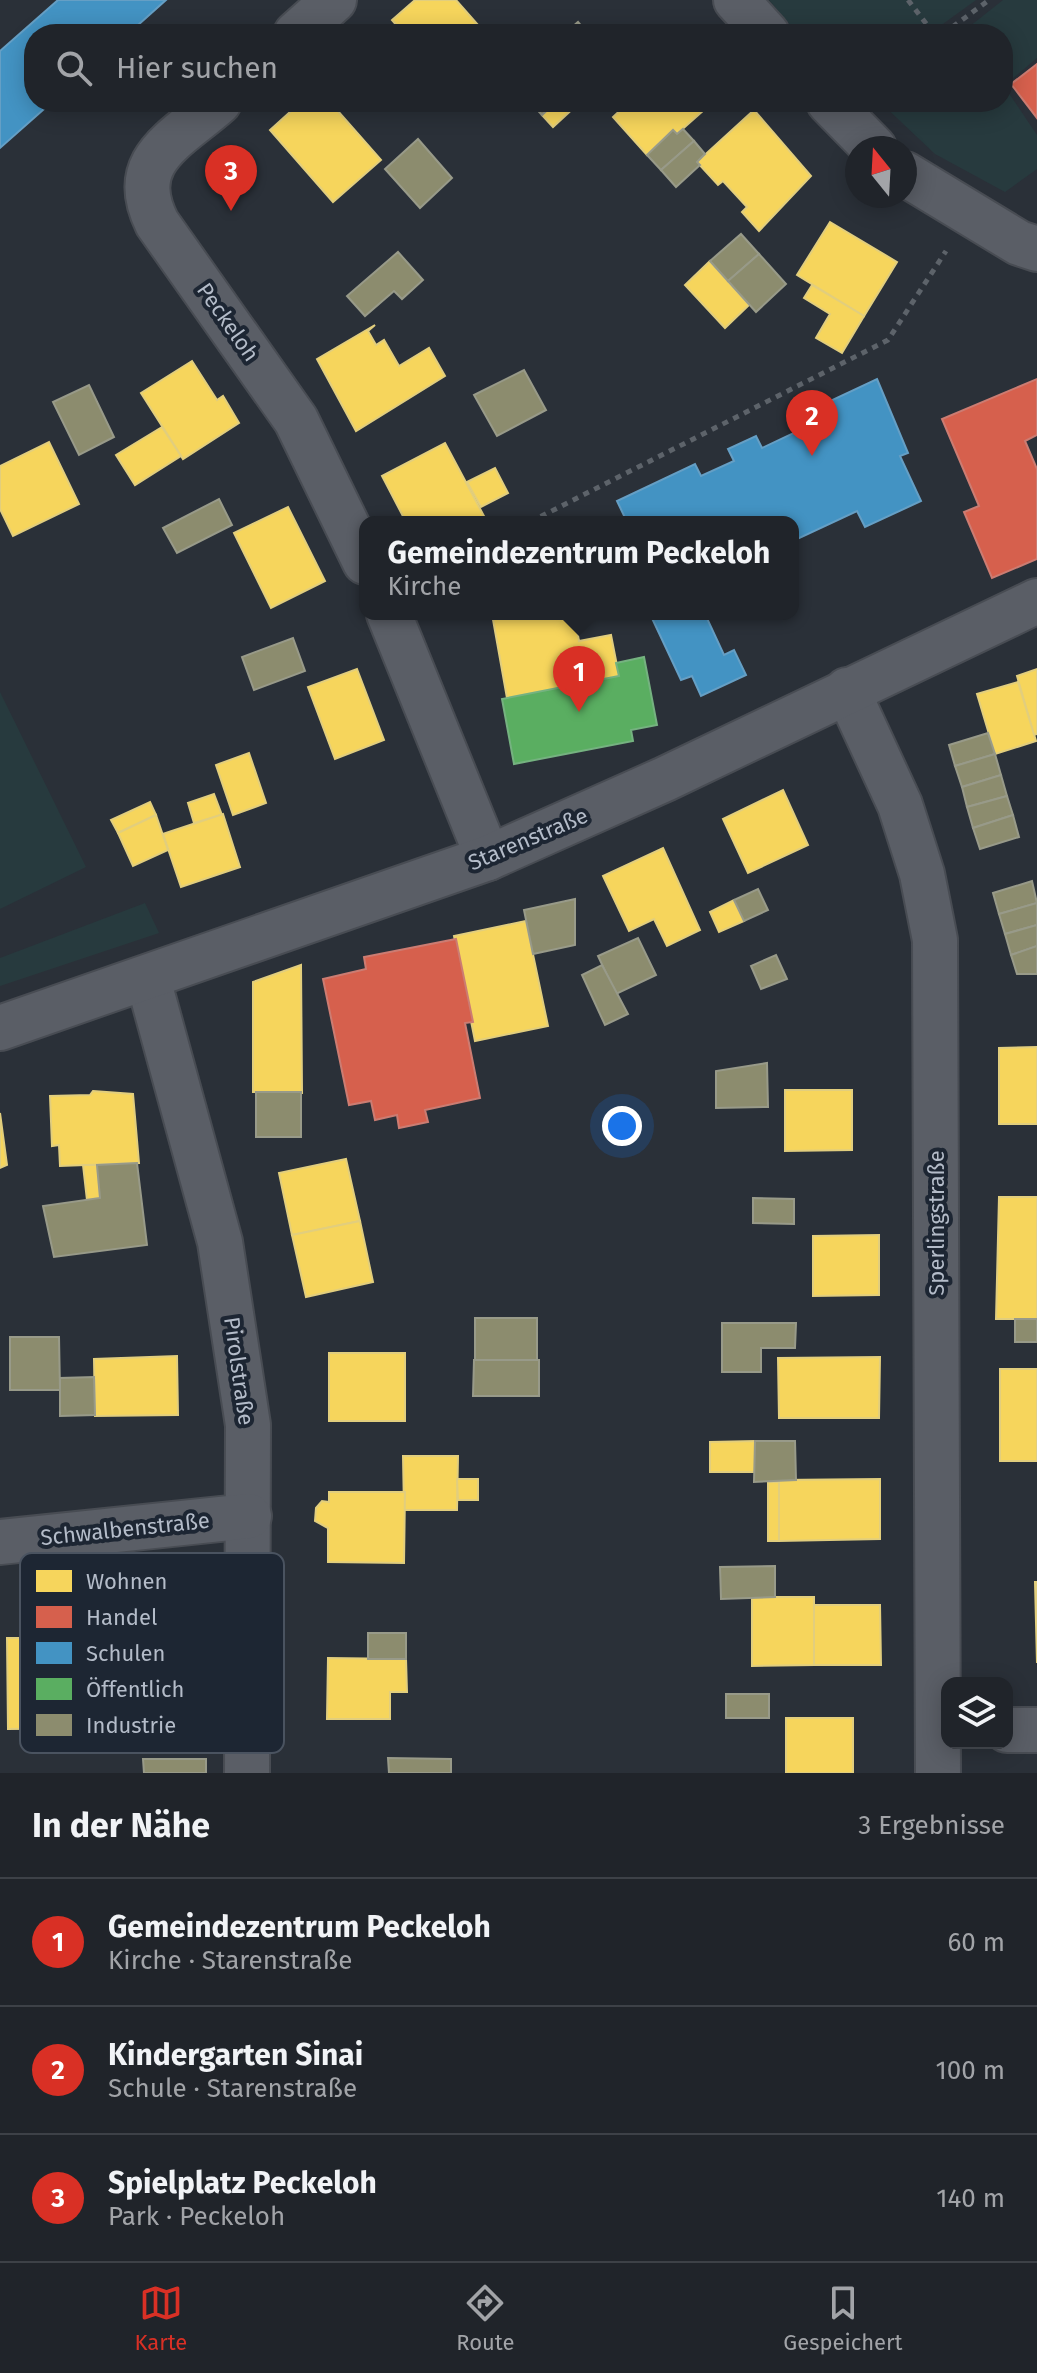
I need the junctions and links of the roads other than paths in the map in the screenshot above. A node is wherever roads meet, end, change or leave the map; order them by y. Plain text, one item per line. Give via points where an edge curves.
1 (334, 0) edge
2 (736, 0) edge
3 (307, 24) edge
4 (758, 24) edge
5 (208, 112) edge
6 (839, 112) edge
7 (862, 136) edge
8 (917, 181) edge
9 (1037, 249) edge
10 (359, 550) edge
11 (1037, 601) edge
12 (391, 620) edge
13 (847, 690) junction
14 (488, 858) junction
15 (148, 979) junction
16 (0, 1028) edge
17 (249, 1516) junction
18 (0, 1542) edge
19 (249, 1553) edge
20 (1013, 1730) edge
21 (1037, 1730) edge
22 (941, 1745) edge
23 (247, 1753) edge
24 (247, 1773) edge

1 - 3 street
2 - 4 street
5 - 10 street, Peckeloh via 149,165 147,203 296,420
6 - 7 street
8 - 9 street
11 - 13 street, Starenstraße
12 - 14 street
13 - 14 street, Starenstraße
13 - 22 street, Sperlingstraße via 900,805 935,940
14 - 15 street, Starenstraße
15 - 16 street, Starenstraße
15 - 17 street, Pirolstraße via 220,1242 248,1425
17 - 18 street, Schwalbenstraße
17 - 19 street, Pirolstraße
20 - 21 street
23 - 24 street, Pirolstraße

